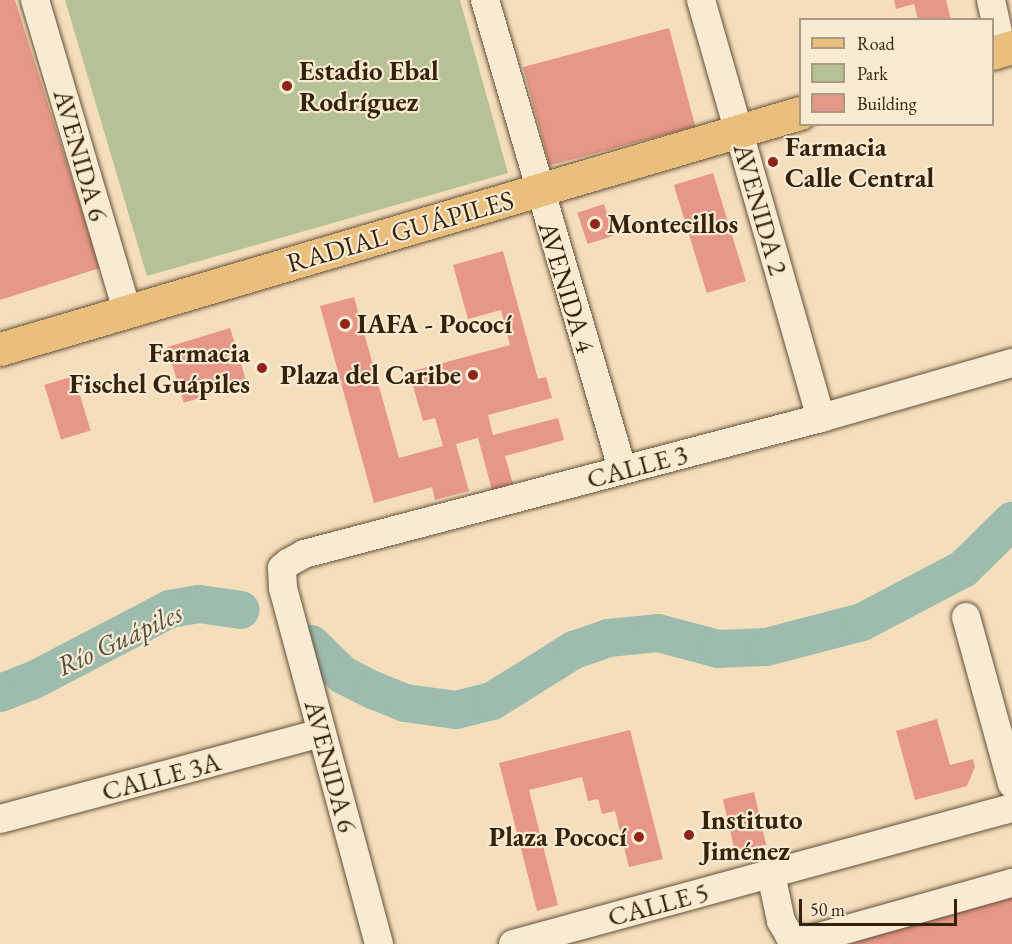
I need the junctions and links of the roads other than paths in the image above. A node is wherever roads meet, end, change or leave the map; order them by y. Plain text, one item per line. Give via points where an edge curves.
1 (35, 0) edge
2 (484, 0) edge
3 (701, 0) edge
4 (991, 0) edge
5 (1002, 50) edge
6 (799, 114) edge
7 (740, 133) junction
8 (538, 191) junction
9 (127, 310) junction
10 (0, 349) edge
11 (1012, 363) edge
12 (821, 418) junction
13 (622, 470) junction
14 (283, 588) joint
15 (966, 617) dead end
16 (322, 734) junction
17 (1012, 784) edge
18 (1012, 808) edge
19 (0, 819) edge
20 (771, 874) junction
21 (1012, 883) edge
22 (379, 944) edge
23 (513, 944) edge

1 - 9 street, AVENIDA 6
2 - 8 street, AVENIDA 4
3 - 7 street, AVENIDA 2
4 - 5 street
6 - 7 main road, RADIAL GUÁPILES
7 - 8 main road, RADIAL GUÁPILES
7 - 12 street, AVENIDA 2
8 - 9 main road, RADIAL GUÁPILES
8 - 13 street, AVENIDA 4
9 - 10 main road, RADIAL GUÁPILES
11 - 12 street, CALLE 3
12 - 13 street, CALLE 3
13 - 14 street, CALLE 3 via 304,554 282,568
14 - 16 street, AVENIDA 6
15 - 17 street
16 - 19 street, CALLE 3A
16 - 22 street, AVENIDA 6
18 - 20 street, CALLE 5
20 - 21 street via 781,921 789,935 805,941
20 - 23 street, CALLE 5

